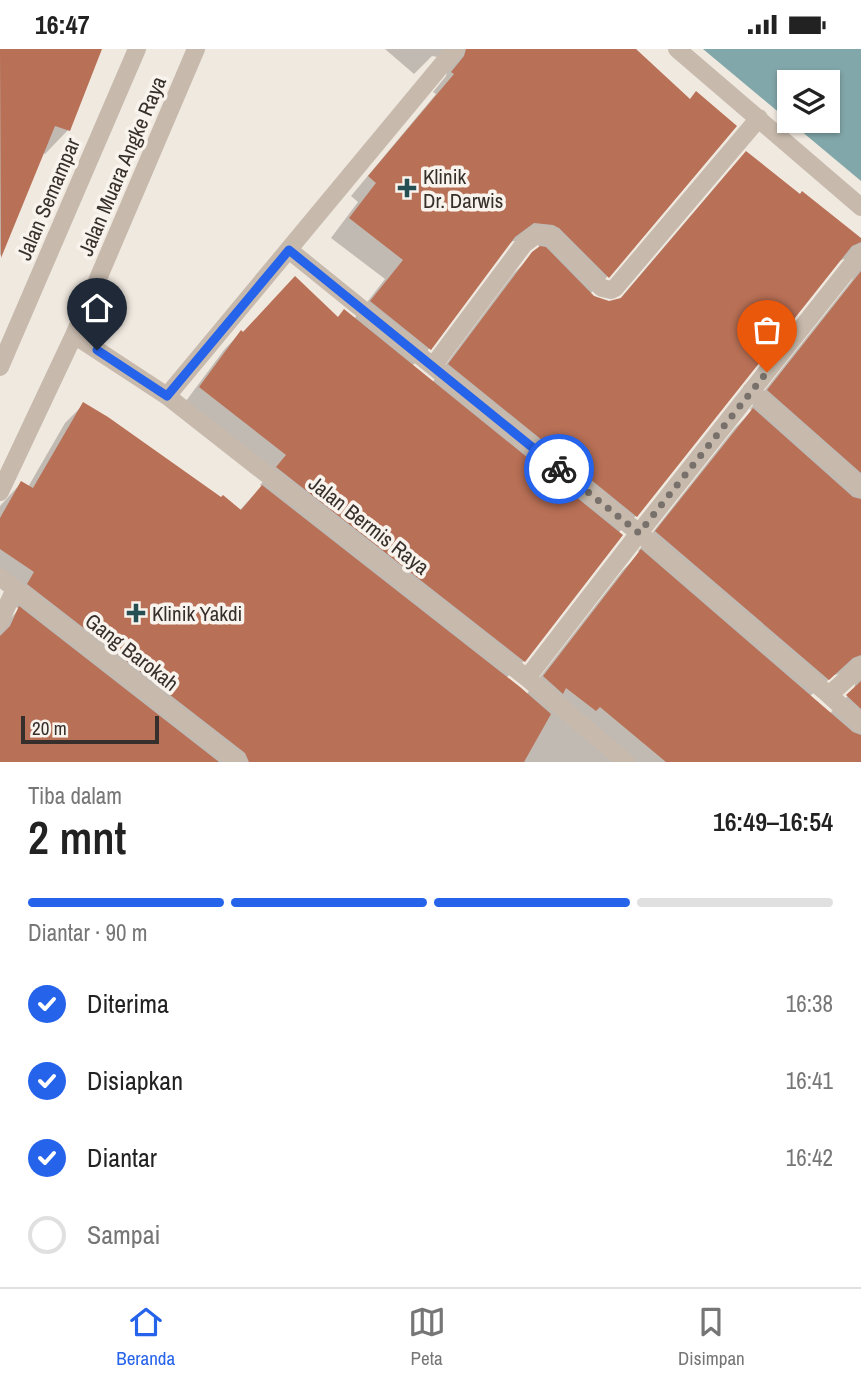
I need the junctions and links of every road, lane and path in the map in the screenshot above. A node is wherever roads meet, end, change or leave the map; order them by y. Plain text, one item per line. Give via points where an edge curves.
1 (137, 49) edge
2 (455, 49) edge
3 (677, 49) edge
4 (189, 52) edge
5 (759, 118) junction
6 (861, 207) edge
7 (289, 250) junction
8 (861, 253) edge
9 (74, 335) junction
10 (433, 366) junction
11 (0, 367) edge
12 (751, 391) junction
13 (167, 396) junction
14 (861, 488) edge
15 (0, 492) edge
16 (639, 533) junction
17 (0, 576) edge
18 (15, 589) junction
19 (0, 621) edge
20 (861, 666) edge
21 (527, 678) junction
22 (829, 695) junction
23 (861, 724) edge
24 (238, 762) edge
25 (626, 762) edge

1 - 11 street, Jalan Semampar
2 - 7 street
3 - 5 street
4 - 9 street, Jalan Muara Angke Raya
5 - 6 street
5 - 10 street via 615,288 602,288 551,236 537,233
7 - 10 street
7 - 13 street
8 - 12 street
9 - 13 street, Jalan Bermis Raya
9 - 15 street, Jalan Muara Angke Raya
10 - 16 street
12 - 14 street
12 - 16 street
13 - 21 street, Jalan Bermis Raya
16 - 21 street
16 - 22 street
17 - 18 street, Gang Barokah
18 - 19 street
18 - 24 street, Gang Barokah
20 - 22 street
21 - 25 street, Jalan Bermis Raya
22 - 23 street

